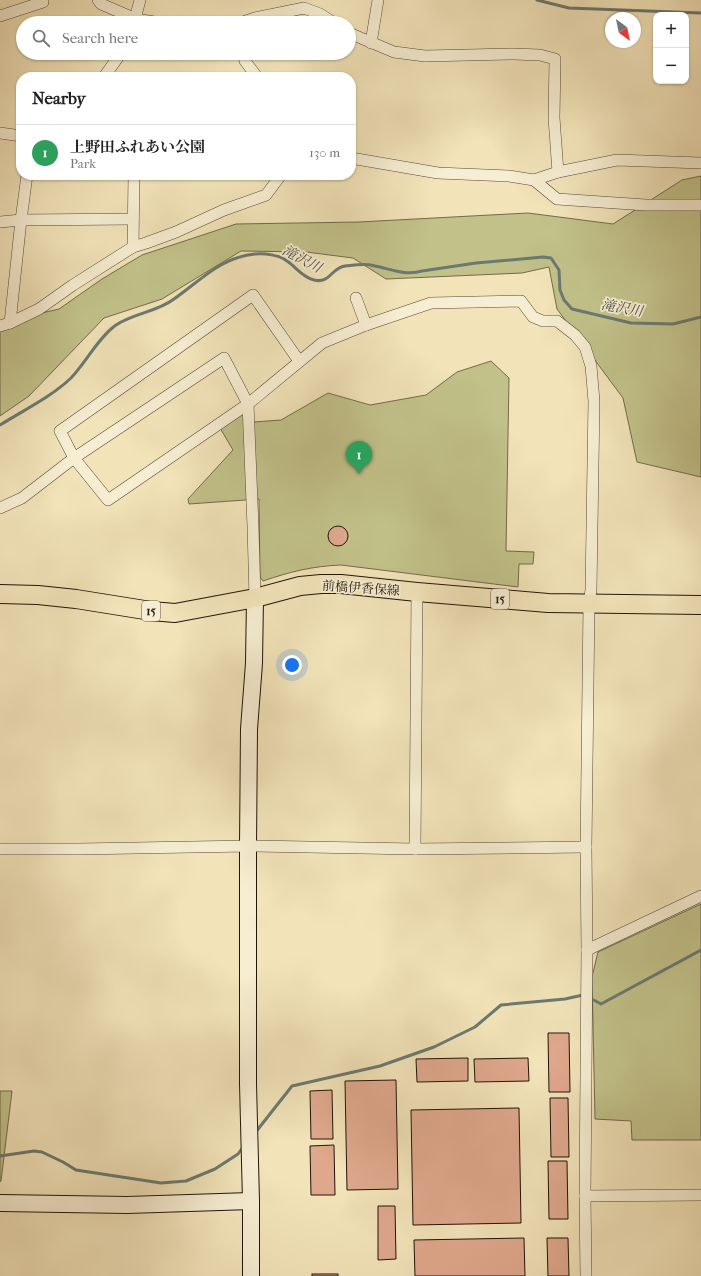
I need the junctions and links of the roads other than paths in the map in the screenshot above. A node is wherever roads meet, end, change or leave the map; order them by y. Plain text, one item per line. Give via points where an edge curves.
1 (43, 0) edge
2 (98, 0) edge
3 (140, 0) edge
4 (378, 0) edge
5 (0, 16) edge
6 (125, 16) edge
7 (136, 16) edge
8 (265, 16) edge
9 (323, 16) edge
10 (356, 36) edge
11 (371, 43) junction
12 (116, 60) edge
13 (245, 60) edge
14 (108, 72) edge
15 (253, 72) edge
16 (0, 133) edge
17 (16, 135) edge
18 (356, 159) edge
19 (701, 163) edge
20 (558, 172) junction
21 (26, 180) edge
22 (134, 180) edge
23 (277, 180) edge
24 (534, 180) junction
25 (701, 205) edge
26 (133, 219) junction
27 (21, 220) junction
28 (0, 222) edge
29 (133, 247) junction
30 (356, 298) dead end
31 (5, 324) edge
32 (366, 325) junction
33 (299, 361) junction
34 (248, 404) junction
35 (74, 458) junction
36 (0, 508) edge
37 (417, 592) junction
38 (0, 594) edge
39 (255, 598) junction
40 (588, 604) junction
41 (701, 605) edge
42 (248, 846) junction
43 (586, 848) junction
44 (0, 849) edge
45 (415, 849) junction
46 (701, 896) edge
47 (587, 950) junction
48 (701, 1195) edge
49 (585, 1196) junction
50 (251, 1201) junction
51 (0, 1203) edge
52 (251, 1276) edge
53 (586, 1276) edge

1 - 5 street
2 - 6 street
3 - 7 street
4 - 11 street
8 - 9 street via 304,8
10 - 11 street
11 - 20 street via 394,52 425,56 513,54 540,55 555,59 554,118
12 - 14 street
13 - 15 street
16 - 17 street
18 - 24 street via 438,173 509,176
19 - 20 street via 617,160
20 - 24 street
21 - 27 street
22 - 26 street
23 - 29 street via 266,195
24 - 25 street via 557,199 646,205
26 - 27 street
26 - 29 street
27 - 28 street
27 - 31 street
29 - 31 street via 39,309
30 - 32 street
32 - 33 street via 322,343
32 - 40 street via 431,303 521,301 533,317 544,321 557,320 585,347 591,366 594,400 591,583
33 - 34 street
33 - 35 street via 253,295 60,431
34 - 35 street via 108,500
34 - 35 street via 224,358
34 - 39 street
35 - 36 street via 22,498
37 - 39 main road, 前橋伊香保線 / 15 via 321,584 300,586
37 - 40 main road, 前橋伊香保線 / 15
37 - 45 street
38 - 39 main road, 前橋伊香保線 / 15 via 76,599 151,612 175,612
39 - 42 street via 249,729
40 - 41 main road, 前橋伊香保線 / 15
40 - 43 street
42 - 44 street
42 - 45 street
42 - 50 street via 248,1084
43 - 45 street
43 - 47 street
46 - 47 street
47 - 49 street
48 - 49 street
49 - 53 street
50 - 51 street via 127,1205
50 - 52 street

